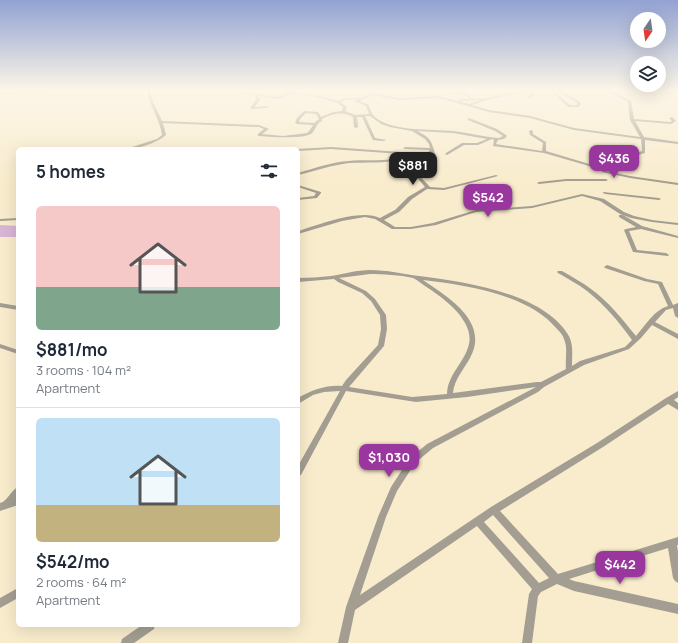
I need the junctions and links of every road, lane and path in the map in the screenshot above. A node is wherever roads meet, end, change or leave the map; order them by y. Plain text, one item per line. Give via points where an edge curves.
1 (297, 121) edge
2 (320, 121) edge
3 (355, 121) edge
4 (365, 121) edge
5 (379, 121) edge
6 (475, 121) edge
7 (545, 121) edge
8 (633, 121) edge
9 (645, 121) edge
10 (673, 121) edge
11 (162, 122) joint
12 (316, 124) junction
13 (356, 127) dead end
14 (413, 130) junction
15 (531, 131) dead end
16 (494, 138) junction
17 (643, 139) junction
18 (384, 140) dead end
19 (678, 143) edge
20 (134, 147) edge
21 (405, 148) dead end
22 (300, 150) edge
23 (432, 150) junction
24 (544, 152) junction
25 (447, 154) dead end
26 (397, 160) junction
27 (596, 167) junction
28 (603, 171) junction
29 (300, 173) edge
30 (496, 176) dead end
31 (606, 180) junction
32 (539, 183) dead end
33 (678, 184) edge
34 (300, 187) edge
35 (428, 188) junction
36 (606, 189) junction
37 (300, 199) edge
38 (659, 199) dead end
39 (602, 200) junction
40 (619, 212) junction
41 (16, 219) edge
42 (0, 220) edge
43 (381, 220) junction
44 (678, 224) edge
45 (640, 227) junction
46 (300, 232) edge
47 (678, 237) edge
48 (666, 255) dead end
49 (607, 267) dead end
50 (560, 272) dead end
51 (335, 277) junction
52 (415, 277) junction
53 (300, 280) edge
54 (0, 305) edge
55 (675, 306) edge
56 (16, 308) edge
57 (678, 316) edge
58 (651, 322) junction
59 (678, 337) edge
60 (636, 340) junction
61 (1, 347) edge
62 (16, 351) edge
63 (569, 369) junction
64 (542, 385) junction
65 (345, 388) junction
66 (678, 394) edge
67 (450, 396) junction
68 (300, 400) edge
69 (668, 400) junction
70 (678, 407) edge
71 (300, 469) edge
72 (16, 493) edge
73 (16, 501) edge
74 (3, 506) edge
75 (494, 510) junction
76 (478, 521) junction
77 (675, 542) edge
78 (678, 578) edge
79 (556, 579) junction
80 (538, 589) junction
81 (16, 594) edge
82 (0, 602) edge
83 (351, 608) junction
84 (678, 609) edge
85 (147, 627) edge
86 (126, 643) edge
87 (343, 643) edge
88 (527, 643) edge

1 - 12 street via 297,123
2 - 12 street
3 - 13 street
4 - 18 street via 374,139
5 - 14 street
6 - 16 street via 505,134 503,138
7 - 17 street via 574,129
8 - 17 street
9 - 10 street
11 - 12 street via 259,126 267,129 259,135 279,137 307,135
11 - 20 street via 162,137
14 - 16 street via 454,132
14 - 23 street via 427,139
15 - 24 street via 531,134 546,143
16 - 24 street via 494,145
16 - 25 street via 478,144 463,144
17 - 19 street
17 - 27 street via 644,152
21 - 23 street
22 - 26 street via 330,148 407,155
23 - 26 street via 426,156
23 - 35 street via 433,161 415,173
24 - 27 street
26 - 29 street via 342,163
27 - 28 street
28 - 31 street
28 - 33 street
30 - 35 street via 444,188
31 - 32 street
31 - 36 street
34 - 37 street via 319,195
35 - 43 street
36 - 38 street
36 - 39 street
39 - 40 street
39 - 43 street via 579,195 535,207 476,211 434,224 404,229 390,227
40 - 44 street via 640,219
40 - 45 street via 617,213
41 - 42 street
43 - 46 street via 371,216 354,217
45 - 47 street
45 - 48 street via 626,230 635,251
49 - 55 street via 659,282
50 - 60 street via 600,299
51 - 52 street via 369,272
51 - 53 street
51 - 65 street via 369,296 380,308 385,322 381,346
52 - 63 street via 458,282 516,299 536,309 552,320 566,335 570,345
52 - 67 street via 450,301 464,318 471,333 472,344 452,382
54 - 56 street
55 - 57 street
55 - 58 street via 666,307
58 - 59 street
58 - 60 street
60 - 63 street via 623,350
61 - 62 street
63 - 64 street
64 - 67 street via 533,384
64 - 83 street via 430,446 412,461 387,504
65 - 67 street via 406,399
65 - 68 street via 320,391
65 - 71 street
66 - 69 street
69 - 70 street
69 - 75 street
72 - 74 street
73 - 74 street
75 - 76 street
75 - 79 street
76 - 80 street
76 - 83 street
77 - 78 street
77 - 79 street
79 - 80 street
79 - 84 street via 574,586
80 - 88 street via 534,594
81 - 82 street
83 - 87 street
85 - 86 street

